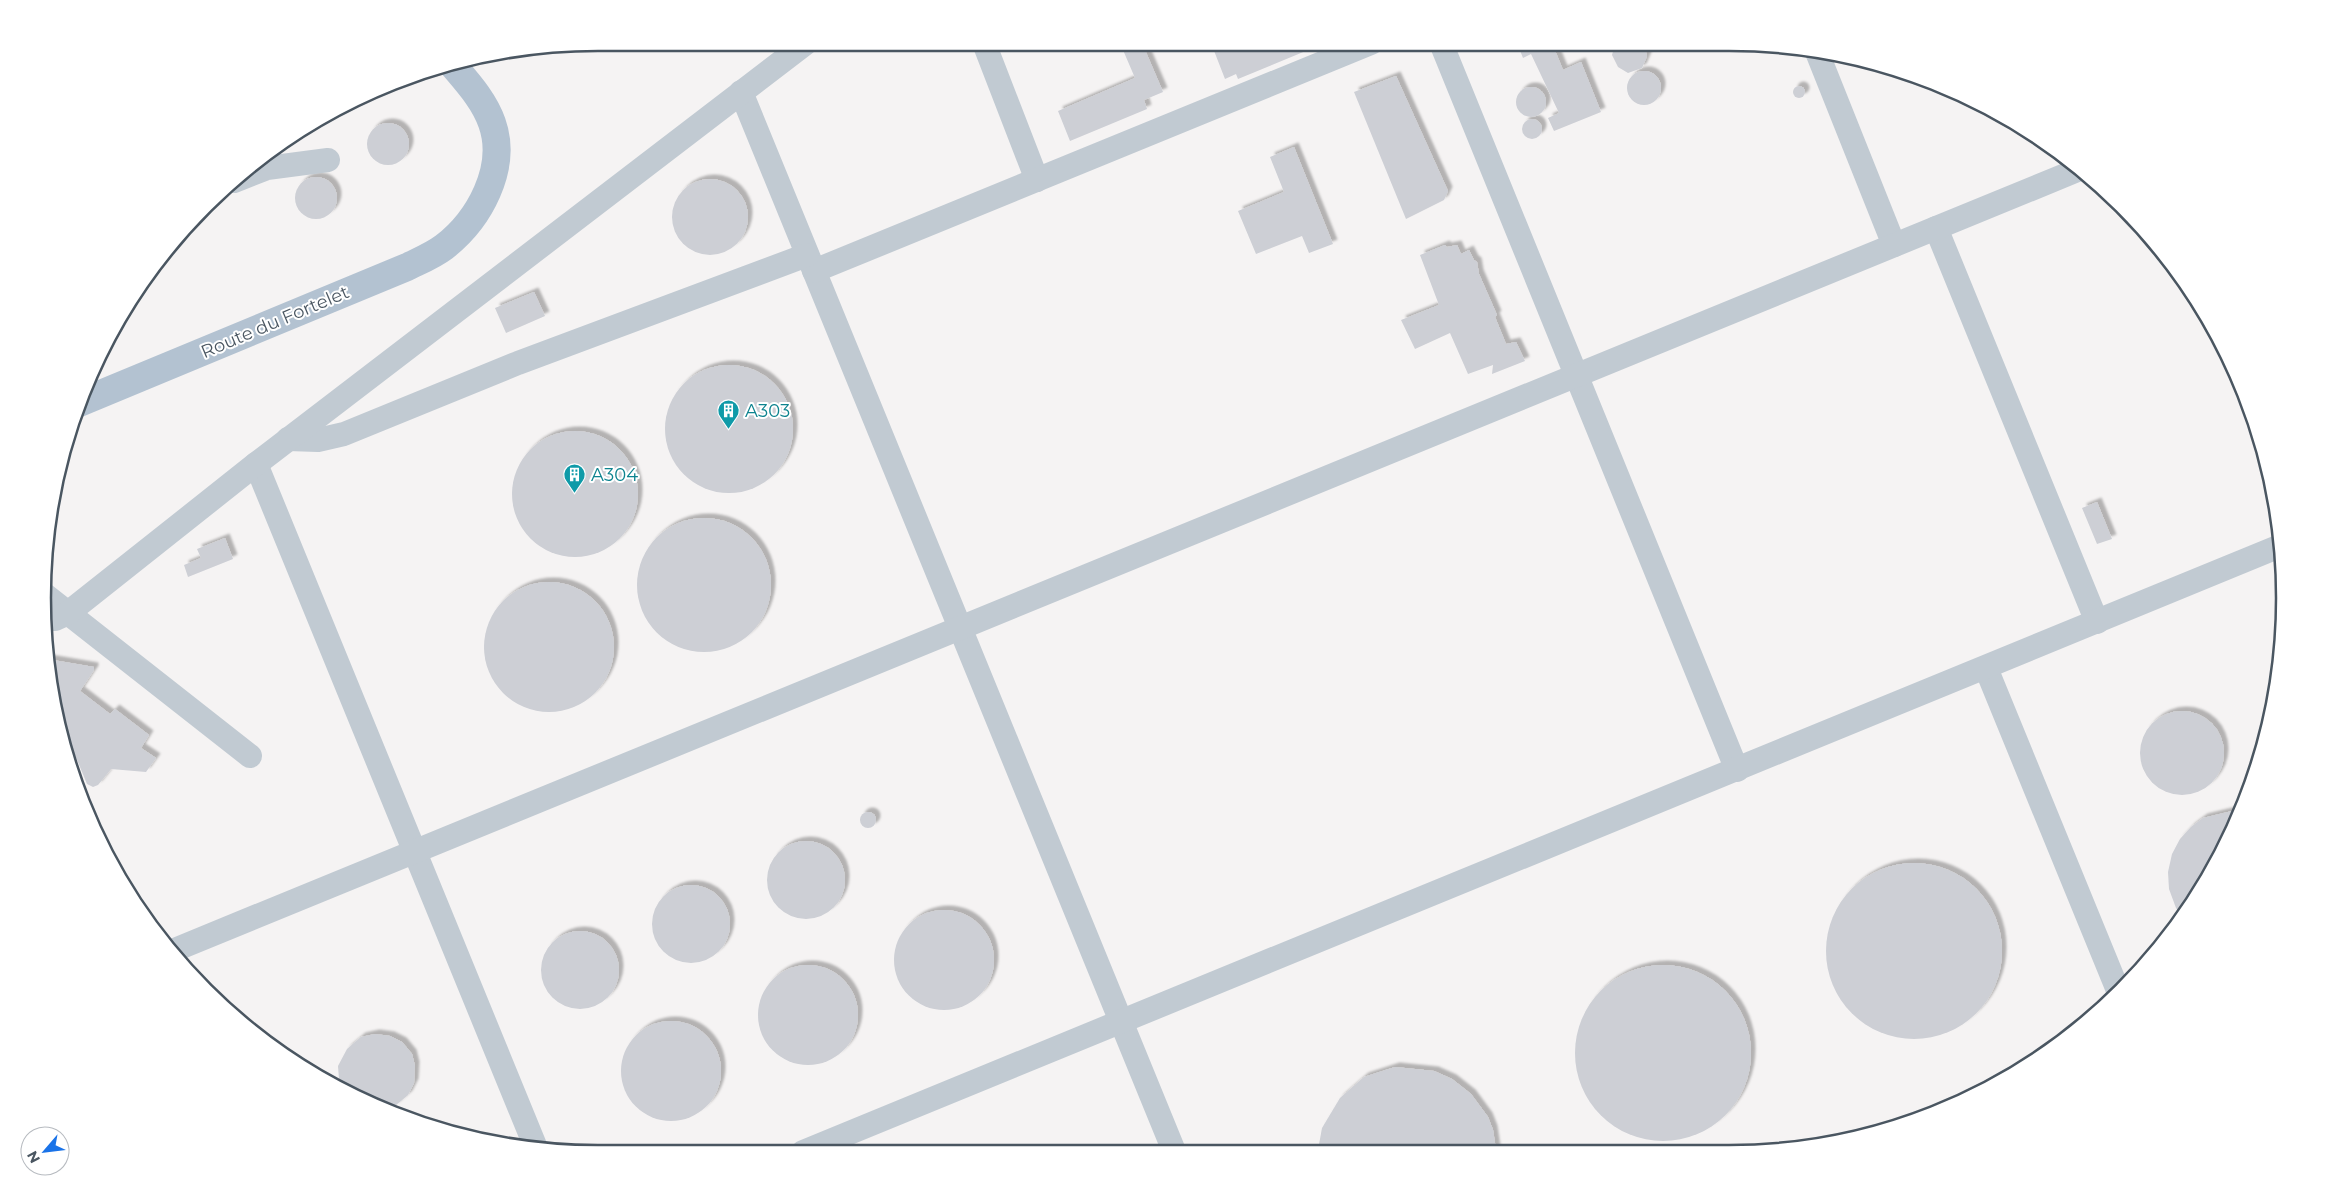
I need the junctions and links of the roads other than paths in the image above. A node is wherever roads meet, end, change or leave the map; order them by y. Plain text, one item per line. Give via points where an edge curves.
1 (795, 51) edge
2 (987, 51) edge
3 (1351, 51) edge
4 (1443, 51) edge
5 (1819, 59) edge
6 (456, 70) edge
7 (741, 92) junction
8 (328, 160) dead end
9 (2072, 172) edge
10 (255, 173) edge
11 (1037, 180) junction
12 (463, 228) junction
13 (1936, 228) junction
14 (1894, 245) junction
15 (810, 263) junction
16 (1576, 375) junction
17 (99, 377) edge
18 (89, 399) edge
19 (288, 439) junction
20 (256, 464) junction
21 (2273, 549) edge
22 (51, 600) edge
23 (68, 613) junction
24 (52, 619) edge
25 (2096, 622) junction
26 (960, 628) junction
27 (1986, 668) junction
28 (250, 756) dead end
29 (1737, 770) junction
30 (416, 851) junction
31 (179, 948) edge
32 (2117, 984) edge
33 (1121, 1022) junction
34 (533, 1141) edge
35 (820, 1145) edge
36 (1172, 1145) edge

1 - 7 lane
2 - 11 lane
3 - 11 lane
4 - 16 lane
5 - 14 lane
6 - 12 main road, Route du Fortelet via 471,87 493,124 496,149 488,189
7 - 15 lane
7 - 19 lane
8 - 10 lane via 267,168
9 - 13 lane
11 - 15 lane
12 - 17 main road, Route du Fortelet
12 - 18 main road, Route du Fortelet via 442,249 407,267
13 - 14 lane
13 - 25 lane
14 - 16 lane
15 - 19 lane via 518,363 344,434 318,440
15 - 26 lane
16 - 26 lane
16 - 29 lane
19 - 20 lane
20 - 23 lane
20 - 30 lane
21 - 25 lane
22 - 23 lane
23 - 24 lane
23 - 28 lane
25 - 27 lane
26 - 30 lane
26 - 33 lane
27 - 29 lane
27 - 32 lane
29 - 33 lane
30 - 31 lane
30 - 34 lane
33 - 35 lane
33 - 36 lane

